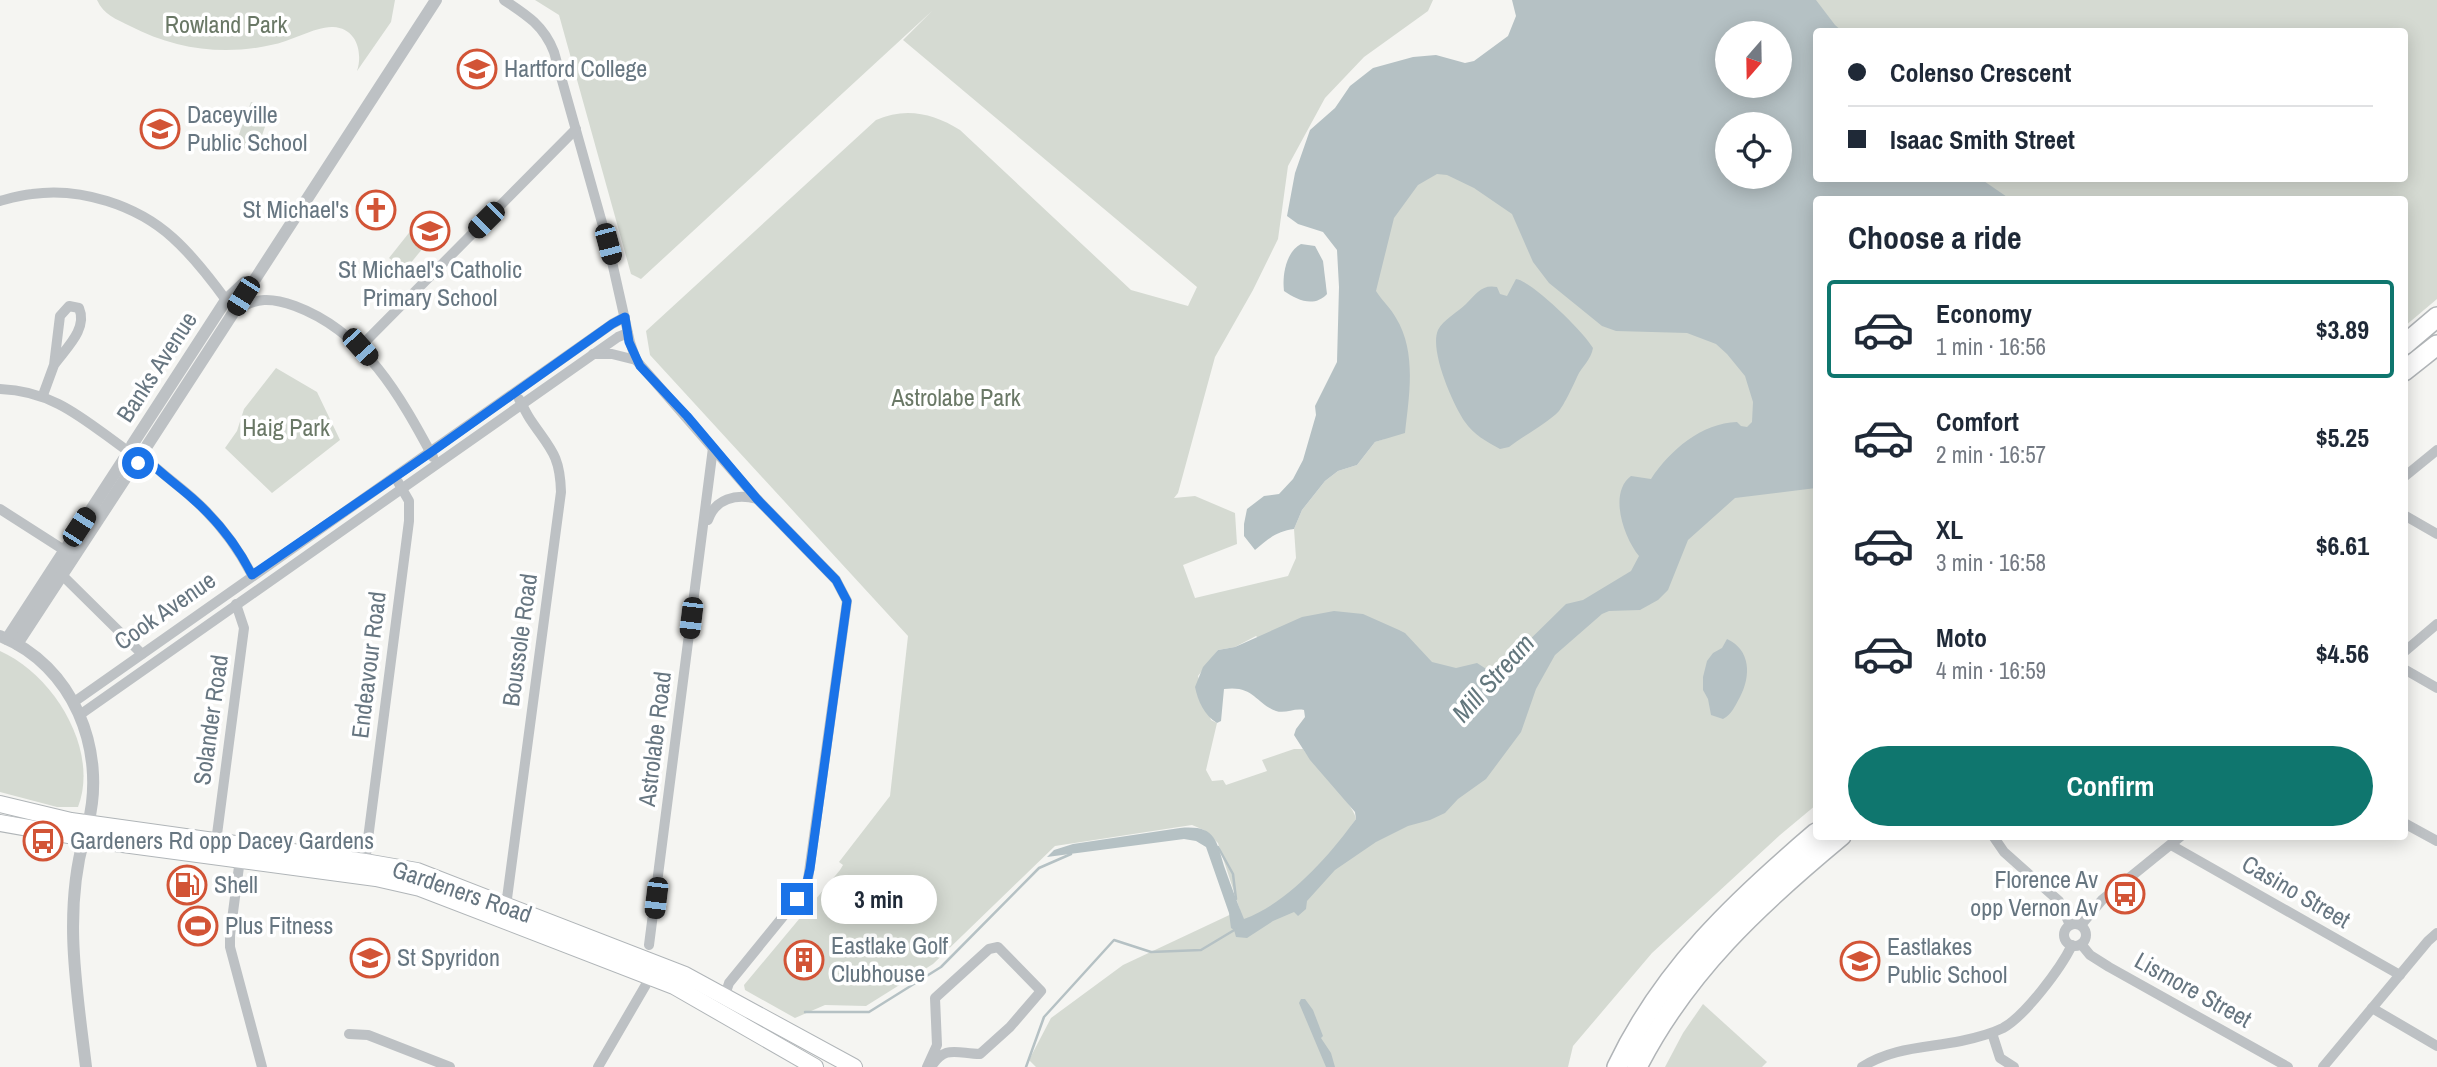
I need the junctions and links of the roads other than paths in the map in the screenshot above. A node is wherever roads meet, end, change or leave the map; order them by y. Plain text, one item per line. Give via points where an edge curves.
1 (429, 0) edge
2 (436, 0) edge
3 (504, 0) edge
4 (576, 130) junction
5 (0, 201) edge
6 (226, 300) junction
7 (231, 316) junction
8 (625, 317) junction
9 (2437, 317) edge
10 (628, 333) junction
11 (2408, 342) edge
12 (2437, 345) edge
13 (360, 347) junction
14 (593, 354) junction
15 (636, 360) junction
16 (54, 365) junction
17 (2408, 368) edge
18 (0, 389) edge
19 (515, 393) junction
20 (43, 396) junction
21 (522, 404) junction
22 (713, 448) junction
23 (2437, 450) edge
24 (134, 456) junction
25 (433, 458) junction
26 (2408, 474) edge
27 (394, 476) junction
28 (402, 488) junction
29 (757, 499) junction
30 (0, 509) edge
31 (2408, 517) edge
32 (2437, 534) edge
33 (702, 536) junction
34 (64, 550) junction
35 (62, 575) junction
36 (252, 575) junction
37 (236, 604) junction
38 (2437, 624) edge
39 (8, 640) edge
40 (2408, 649) edge
41 (142, 654) junction
42 (2408, 671) edge
43 (2437, 688) edge
44 (74, 702) junction
45 (80, 714) junction
46 (0, 804) edge
47 (0, 823) edge
48 (2408, 825) edge
49 (86, 831) junction
50 (1813, 836) edge
51 (1836, 840) edge
52 (1996, 840) edge
53 (2177, 840) edge
54 (2437, 841) edge
55 (216, 842) junction
56 (2171, 845) junction
57 (240, 859) junction
58 (365, 862) junction
59 (506, 905) junction
60 (2075, 925) junction
61 (2437, 933) edge
62 (2076, 945) junction
63 (649, 946) dead end
64 (2400, 975) junction
65 (651, 976) junction
66 (725, 995) junction
67 (2372, 1009) junction
68 (752, 1029) junction
69 (1992, 1033) junction
70 (349, 1034) dead end
71 (2437, 1046) edge
72 (86, 1067) edge
73 (262, 1067) edge
74 (450, 1067) edge
75 (598, 1067) edge
76 (815, 1067) edge
77 (854, 1067) edge
78 (929, 1067) edge
79 (1617, 1067) edge
80 (1637, 1067) edge
81 (1862, 1067) edge
82 (2014, 1067) edge
83 (2288, 1067) edge
84 (2323, 1067) edge

1 - 6 street, Banks Avenue via 251,274
2 - 7 street, Banks Avenue
3 - 4 street via 533,19 549,38
4 - 8 street
4 - 13 street
5 - 6 street via 33,193 64,193 94,197 138,214 172,237
6 - 24 street, Banks Avenue
7 - 13 street via 258,299 285,302 325,321
7 - 24 street, Banks Avenue
8 - 10 street
8 - 19 street, Cook Avenue
9 - 11 highway
10 - 14 street, Cook Avenue
10 - 15 street
12 - 17 highway
13 - 25 street via 395,390
14 - 15 street
14 - 21 street, Cook Avenue
15 - 22 street
16 - 16 street via 79,331 83,317 79,308 69,306 60,316
16 - 20 street
18 - 20 street
19 - 21 street, Boussole Road
19 - 25 street, Cook Avenue
20 - 24 street
21 - 25 street, Cook Avenue
21 - 59 street, Boussole Road via 555,453 561,492
22 - 29 street
22 - 33 street, Astrolabe Road
23 - 26 street
24 - 34 street, Banks Avenue
24 - 35 street, Banks Avenue
24 - 36 street via 205,510
25 - 27 street, Cook Avenue
25 - 28 street, Cook Avenue
27 - 28 street, Endeavour Road
27 - 36 street, Cook Avenue
28 - 37 street, Cook Avenue
28 - 58 street, Endeavour Road via 409,501 409,521
29 - 33 street via 743,495 721,502 710,513
29 - 66 street via 836,580 847,601 806,886 729,983
30 - 34 street
31 - 32 street
33 - 63 street, Astrolabe Road
34 - 39 street, Banks Avenue
35 - 39 street, Banks Avenue
35 - 41 street
36 - 41 street, Cook Avenue
37 - 45 street, Cook Avenue
37 - 55 street, Solander Road via 244,628
38 - 40 street
39 - 44 street via 43,664
41 - 44 street, Cook Avenue
42 - 43 street
44 - 45 street
45 - 49 street via 94,765
46 - 49 main road, Gardeners Road
47 - 49 main road, Gardeners Road
48 - 54 street
49 - 55 main road, Gardeners Road
49 - 57 main road, Gardeners Road
49 - 72 street via 72,938
50 - 79 highway via 1737,901 1708,933 1648,1010
51 - 80 highway via 1729,936 1689,983
52 - 60 street via 2059,901
53 - 56 street
55 - 58 main road, Gardeners Road
56 - 60 street
56 - 64 street, Casino Street
57 - 65 main road, Gardeners Road via 420,888
57 - 73 street via 230,947
58 - 59 main road, Gardeners Road via 417,871
59 - 66 main road, Gardeners Road
60 - 62 street via 2086,935
60 - 62 street via 2065,930 2064,937
61 - 64 street
62 - 69 street via 2028,1005
62 - 83 street, Lismore Street
64 - 67 street
65 - 68 main road, Gardeners Road
65 - 75 street
66 - 68 street via 730,1009
66 - 77 main road, Gardeners Road
67 - 71 street
67 - 84 street
68 - 76 main road, Gardeners Road
69 - 81 street via 1891,1053
69 - 82 street via 2000,1058
70 - 74 street via 368,1035
78 - 78 street via 937,1045 935,998 989,949 998,947 1041,991 980,1054 944,1052

